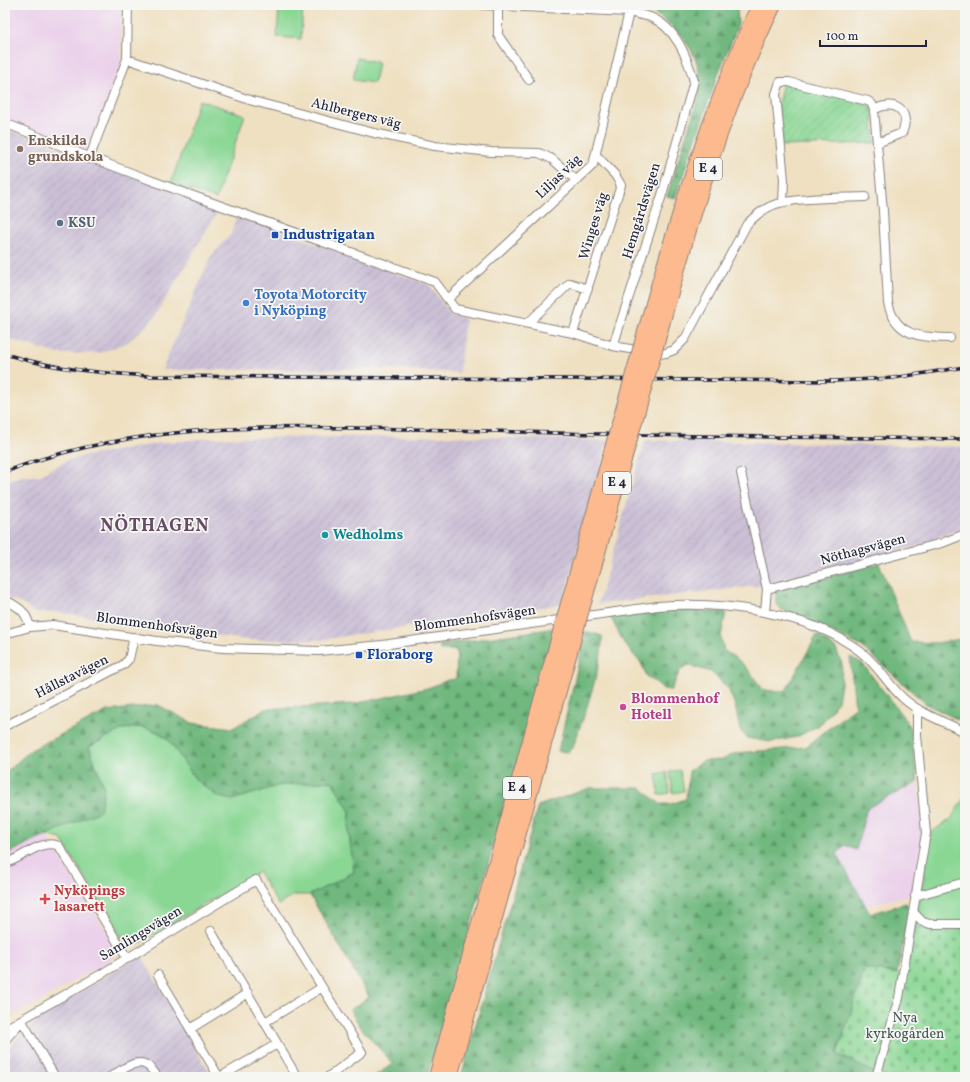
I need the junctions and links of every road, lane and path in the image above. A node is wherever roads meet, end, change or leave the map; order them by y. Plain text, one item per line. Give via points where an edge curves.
1 (128, 5) edge
2 (482, 5) edge
3 (760, 5) edge
4 (773, 5) edge
5 (498, 6) edge
6 (629, 12) junction
7 (128, 59) junction
8 (529, 80) dead end
9 (874, 110) junction
10 (5, 123) edge
11 (877, 143) junction
12 (596, 155) junction
13 (89, 158) junction
14 (576, 180) junction
15 (865, 197) dead end
16 (783, 202) junction
17 (588, 289) junction
18 (448, 299) junction
19 (528, 323) junction
20 (573, 333) junction
21 (950, 338) dead end
22 (650, 339) junction
23 (613, 346) junction
24 (742, 473) dead end
25 (965, 534) edge
26 (767, 589) junction
27 (5, 600) edge
28 (765, 612) junction
29 (30, 627) junction
30 (569, 628) junction
31 (5, 634) edge
32 (134, 637) junction
33 (917, 709) junction
34 (5, 726) edge
35 (965, 732) edge
36 (6, 864) dead end
37 (965, 882) edge
38 (915, 896) junction
39 (913, 912) junction
40 (965, 924) edge
41 (211, 931) dead end
42 (127, 958) junction
43 (158, 975) dead end
44 (322, 988) junction
45 (248, 993) junction
46 (22, 1021) junction
47 (265, 1022) junction
48 (190, 1029) junction
49 (5, 1030) edge
50 (5, 1040) edge
51 (277, 1044) junction
52 (55, 1077) edge
53 (110, 1077) edge
54 (157, 1077) edge
55 (220, 1077) edge
56 (297, 1077) edge
57 (328, 1077) edge
58 (437, 1077) edge
59 (449, 1077) edge
60 (876, 1077) edge

1 - 7 street
2 - 5 street, Hemgårdsvägen
3 - 22 highway, E 4 via 729,75 697,162
4 - 22 highway, E 4 via 720,134 678,265
5 - 6 street, Hemgårdsvägen
5 - 8 street via 498,35
6 - 12 street, Liljas väg
6 - 23 street, Hemgårdsvägen via 651,17 663,25 684,50 694,81 662,195
7 - 13 street
7 - 14 street, Ahlbergers väg via 253,101 374,133 435,146 491,152 539,153 552,159
9 - 11 street
9 - 11 street via 882,105 891,105 899,108 904,116 902,133
9 - 16 street via 868,101 780,82 776,94 784,180
10 - 13 street
11 - 21 street via 890,314 898,325 912,335
12 - 14 street, Liljas väg via 593,165
12 - 17 street, Winges väg via 621,185
13 - 18 street via 435,282
14 - 18 street, Liljas väg
15 - 16 street
16 - 23 street via 770,206 747,224 685,339 674,350 658,354
17 - 19 street via 570,283
17 - 20 street, Winges väg
18 - 19 street via 454,309
19 - 20 street
20 - 23 street
22 - 30 highway, E 4, bridge
24 - 26 street
25 - 26 street, Nöthagsvägen via 942,543
26 - 28 street
27 - 29 street via 22,608
28 - 32 street, Blommenhofsvägen via 740,608 677,605 369,647 319,651 222,648
28 - 33 street, Blommenhofsvägen via 822,631 860,651 904,699
29 - 31 street, Blommenhofsvägen
29 - 32 street, Blommenhofsvägen via 66,626
30 - 58 highway, E 4
30 - 59 highway, E 4
32 - 34 street, Hållstavägen via 129,659 123,665
33 - 35 street, Blommenhofsvägen
33 - 38 street via 926,833
36 - 42 street via 44,844 59,846
37 - 38 street
38 - 39 street
39 - 40 street via 923,922 930,924
39 - 60 street via 899,998
41 - 45 street
42 - 44 street, Samlingsvägen via 256,880
42 - 46 street, Samlingsvägen
43 - 48 street
44 - 47 street
44 - 57 street via 362,1052
45 - 47 street
45 - 48 street
46 - 49 street, Samlingsvägen
46 - 50 street, Samlingsvägen
46 - 52 street
47 - 51 street
48 - 55 street
51 - 55 street
51 - 56 street
53 - 54 street via 133,1064 142,1062 149,1065

